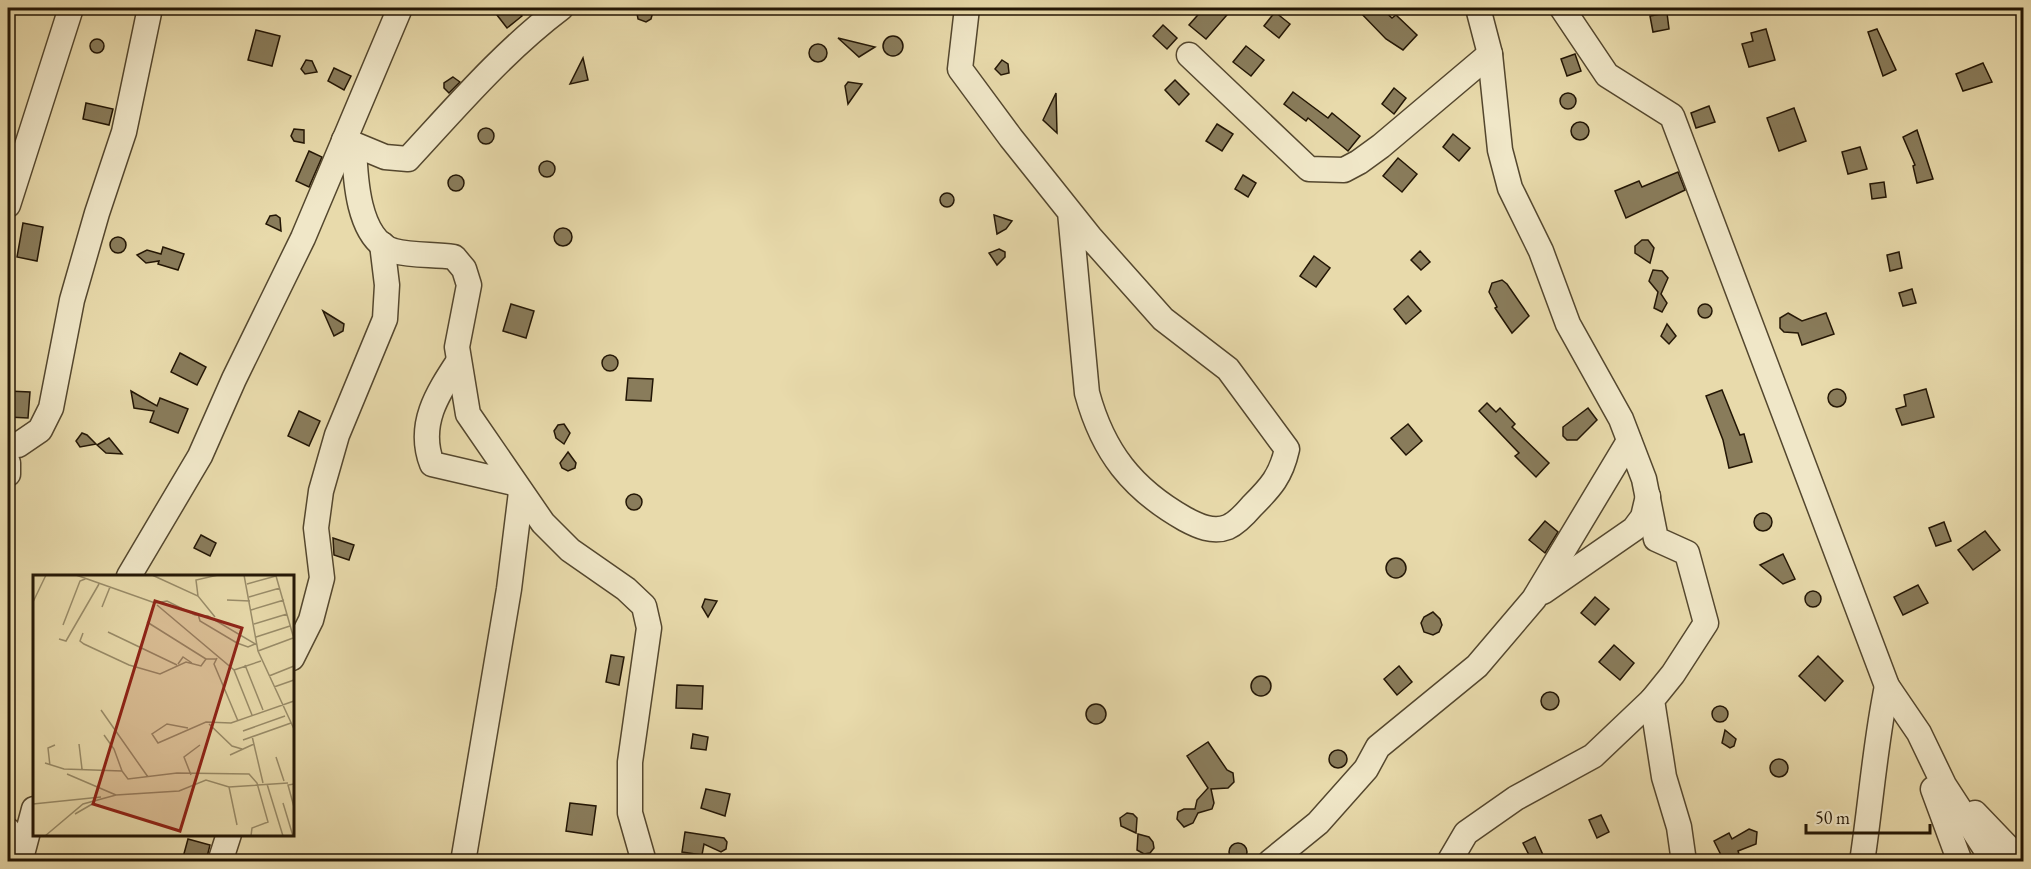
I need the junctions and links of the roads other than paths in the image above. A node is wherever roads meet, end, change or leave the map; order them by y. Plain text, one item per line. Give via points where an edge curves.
1 (71, 8) edge
2 (150, 8) edge
3 (400, 8) edge
4 (561, 8) edge
5 (966, 8) edge
6 (983, 8) edge
7 (1478, 8) edge
8 (1562, 8) edge
9 (963, 48) junction
10 (1490, 54) junction
11 (1189, 55) dead end
12 (349, 142) junction
13 (8, 205) edge
14 (1070, 212) junction
15 (382, 244) junction
16 (458, 362) junction
17 (1629, 441) junction
18 (8, 445) edge
19 (8, 463) edge
20 (8, 474) edge
21 (517, 488) junction
22 (1648, 496) junction
23 (130, 575) edge
24 (1534, 599) junction
25 (294, 654) edge
26 (1887, 686) junction
27 (1652, 700) junction
28 (1944, 785) junction
29 (33, 812) edge
30 (8, 830) edge
31 (228, 836) edge
32 (17, 861) edge
33 (220, 861) edge
34 (463, 861) edge
35 (644, 861) edge
36 (1270, 861) edge
37 (1449, 861) edge
38 (1684, 861) edge
39 (1862, 861) edge
40 (1960, 861) edge
41 (1995, 861) edge
42 (2022, 861) edge

1 - 13 street
2 - 18 street via 124,132 72,300 51,408 40,430 18,445
3 - 12 street
4 - 12 street via 482,78 408,159 385,158
5 - 9 street
6 - 9 street
7 - 10 street
8 - 26 street via 1607,75 1672,116
9 - 14 street via 960,69
10 - 11 street via 1382,147 1344,170 1309,169
10 - 17 street via 1500,150 1510,188 1541,251 1568,324 1621,419
12 - 15 street via 356,189 369,226
12 - 23 street via 200,456
14 - 14 street via 1163,319 1228,369 1287,449 1282,471 1269,490 1228,527 1210,530 1192,523 1159,505 1137,487 1093,416 1087,393
15 - 16 street via 413,255 454,257 464,269 469,285 457,347
15 - 25 street via 387,285 385,319 337,435 321,491 316,528 322,578 311,620
16 - 21 street via 468,414
16 - 21 street via 425,428 432,464
17 - 22 street
17 - 24 street
19 - 20 street
21 - 34 street via 509,589
21 - 35 street via 543,524 570,550 644,606 649,628 630,762 630,813
22 - 24 street via 1634,529
22 - 27 street via 1656,539 1686,553 1706,624
24 - 36 street via 1477,666 1378,747 1366,770 1318,823
26 - 28 street via 1920,733
26 - 39 street
26 - 40 street via 1944,813
27 - 37 street via 1593,756 1516,798 1466,833
27 - 38 street via 1664,777 1679,827
28 - 41 street
28 - 42 street
29 - 32 street
30 - 32 street
31 - 33 street

